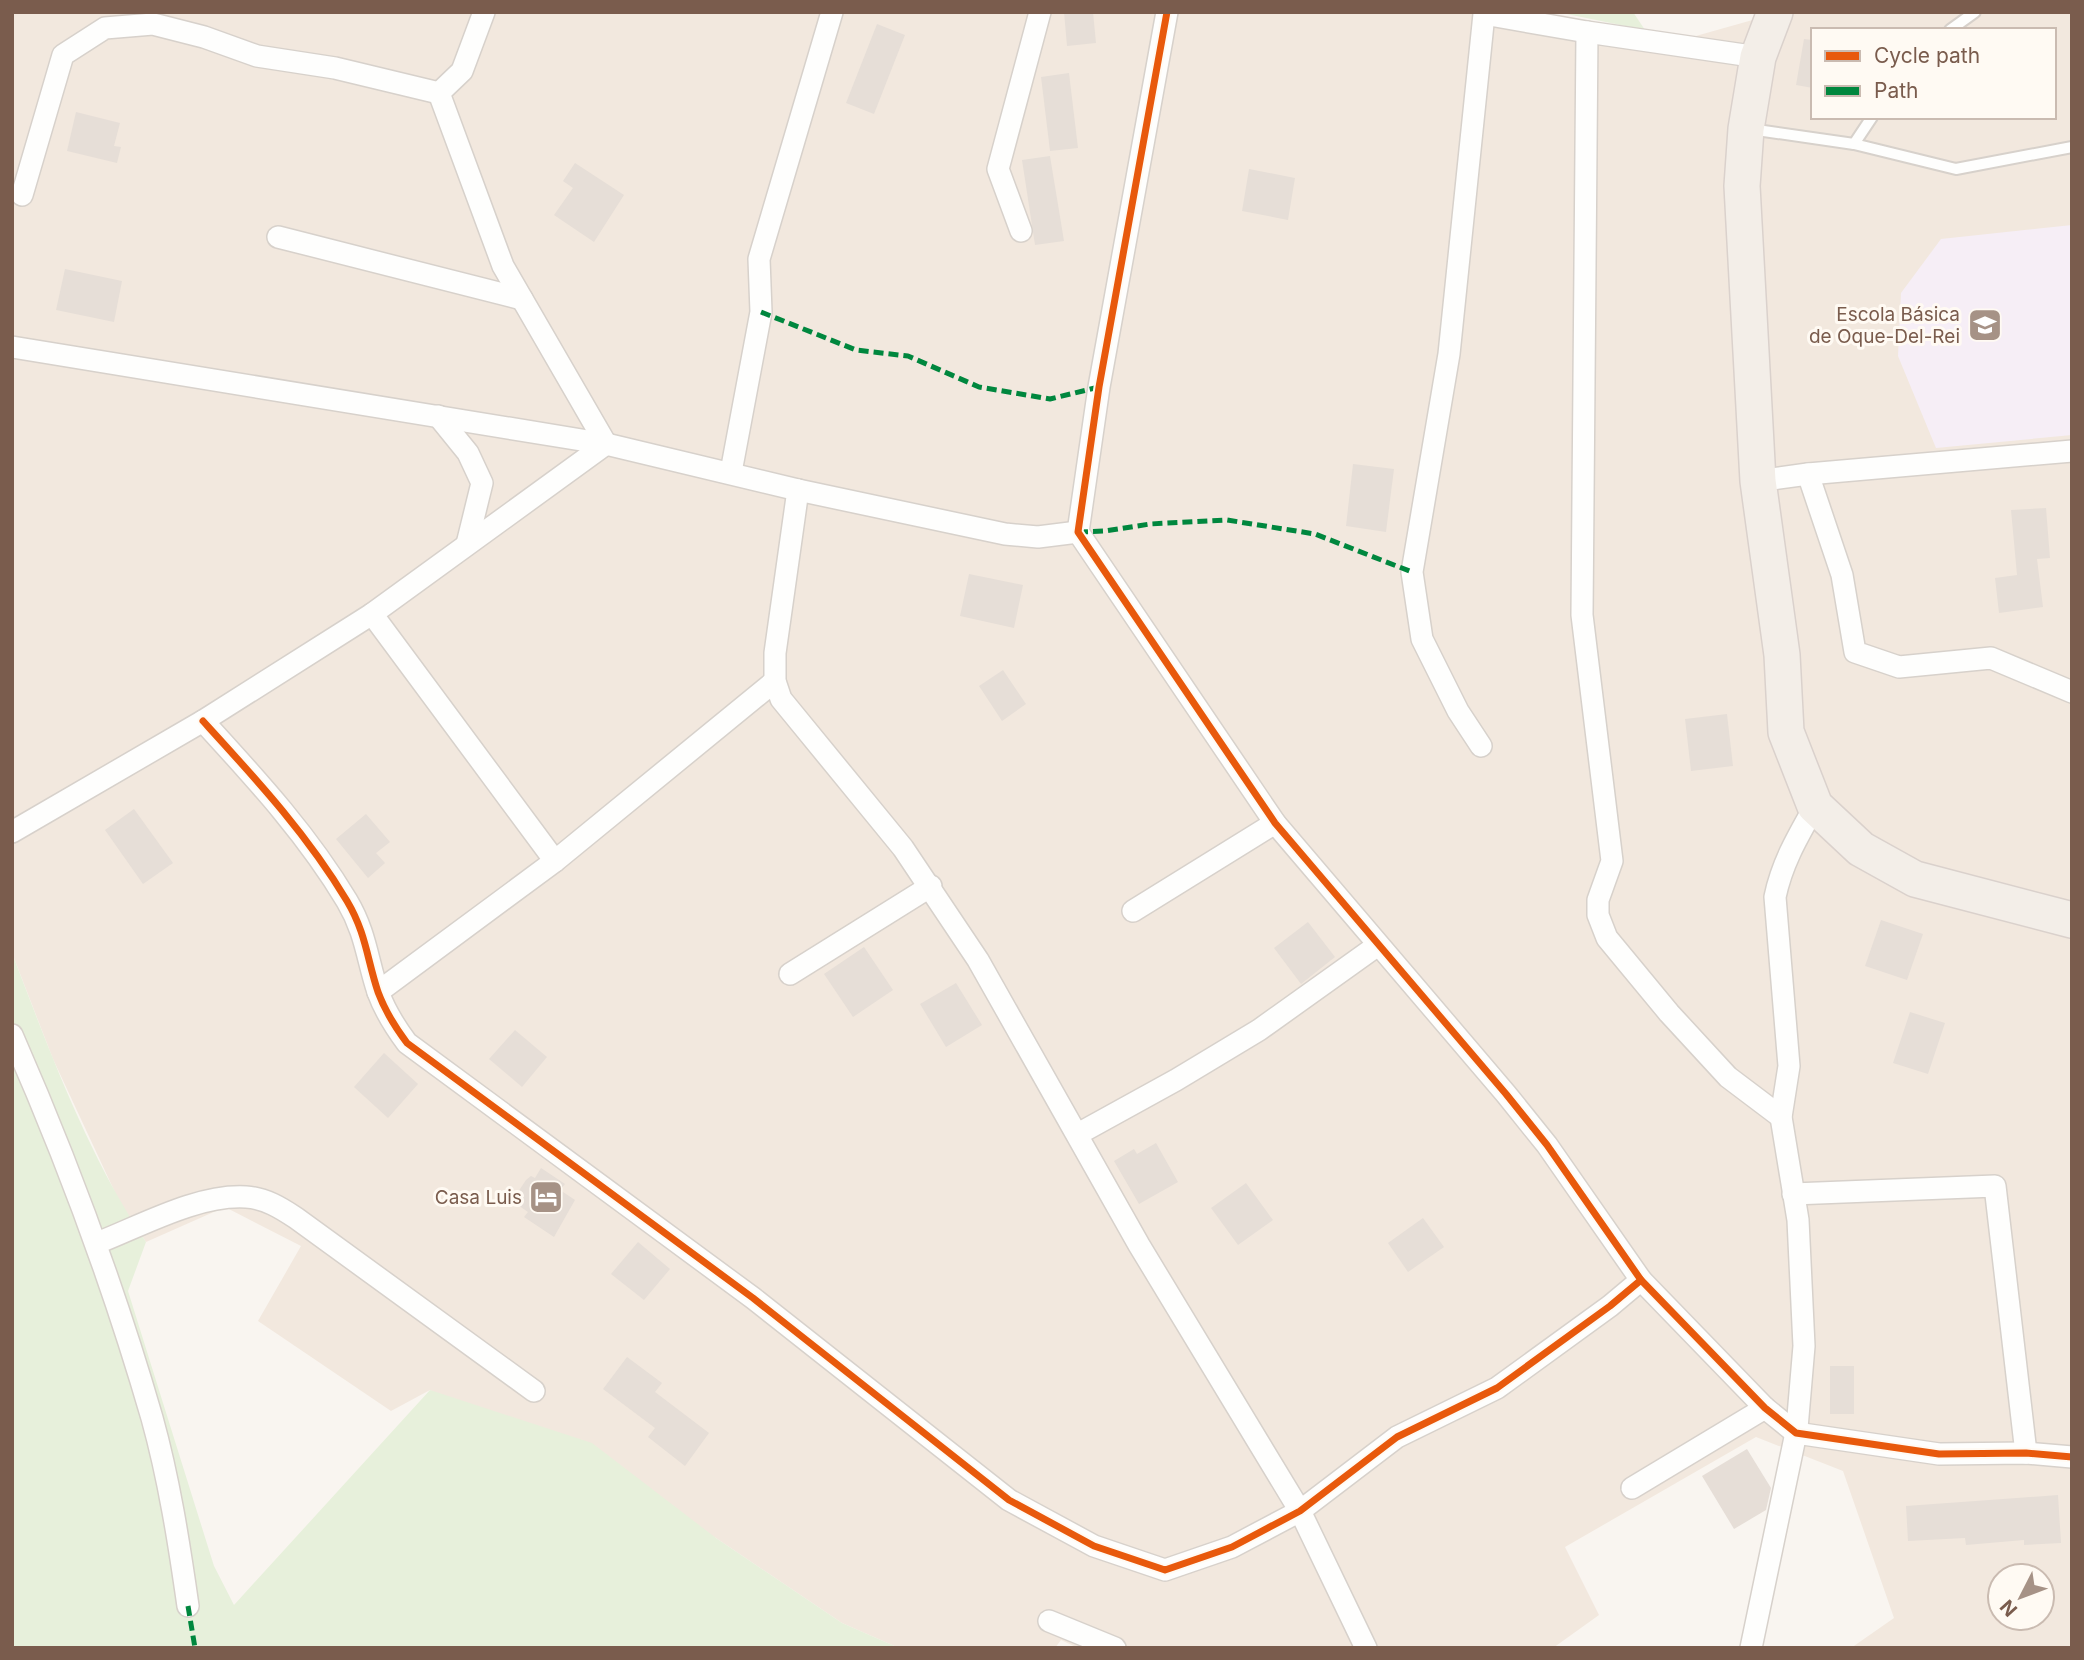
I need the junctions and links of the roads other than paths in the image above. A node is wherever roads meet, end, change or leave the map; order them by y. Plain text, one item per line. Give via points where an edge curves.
1 (484, 12) edge
2 (832, 12) edge
3 (1040, 12) edge
4 (1167, 12) edge
5 (1775, 12) edge
6 (1975, 12) edge
7 (1953, 28) edge
8 (1587, 33) junction
9 (1758, 57) junction
10 (439, 93) junction
11 (1871, 119) edge
12 (1746, 129) junction
13 (1854, 144) junction
14 (2072, 147) edge
15 (22, 195) dead end
16 (1021, 231) dead end
17 (278, 237) dead end
18 (522, 299) junction
19 (12, 347) edge
20 (438, 416) junction
21 (606, 444) junction
22 (2072, 450) edge
23 (731, 472) junction
24 (1808, 474) junction
25 (1758, 481) junction
26 (798, 490) junction
27 (1078, 532) junction
28 (467, 544) junction
29 (372, 614) junction
30 (775, 681) junction
31 (2072, 692) edge
32 (203, 721) junction
33 (1481, 746) dead end
34 (1815, 806) junction
35 (1275, 823) junction
36 (12, 832) edge
37 (555, 861) junction
38 (931, 886) junction
39 (1133, 911) dead end
40 (2072, 920) edge
41 (1378, 944) junction
42 (790, 974) dead end
43 (378, 992) junction
44 (12, 1035) edge
45 (1781, 1117) junction
46 (1078, 1134) junction
47 (1793, 1194) junction
48 (97, 1243) junction
49 (1641, 1280) junction
50 (534, 1391) dead end
51 (1765, 1408) junction
52 (1796, 1433) junction
53 (2026, 1453) junction
54 (2072, 1457) edge
55 (1632, 1488) dead end
56 (1300, 1511) junction
57 (188, 1605) dead end
58 (1049, 1621) dead end
59 (1115, 1648) edge
60 (1366, 1648) edge
61 (1751, 1648) edge

1 - 10 street via 462,71
2 - 23 street via 759,259 761,312
3 - 16 street via 998,169
4 - 27 street via 1099,387
5 - 9 main road
6 - 7 lane
8 - 9 street
8 - 33 street via 1484,14 1449,354 1412,572 1422,639
8 - 45 street via 1582,615 1612,861 1598,900 1598,915 1607,938 1669,1013 1728,1077
9 - 12 main road
10 - 15 street via 335,68 257,56 153,24 105,28 63,55
10 - 18 street via 503,266
11 - 13 lane
12 - 13 lane
12 - 25 main road via 1742,186
13 - 14 lane via 1956,169
17 - 18 street
18 - 21 street
19 - 20 street
20 - 21 street
20 - 28 street via 468,453 482,483
21 - 23 street
21 - 28 street
22 - 24 street
23 - 26 street
24 - 25 street
24 - 31 street via 1842,575 1855,652 1899,667 1991,657
25 - 34 main road via 1782,655 1786,732
26 - 27 street via 1005,534 1038,537
26 - 30 street
27 - 35 street
28 - 29 street
29 - 32 street
29 - 37 street
30 - 37 street
30 - 38 street via 781,699
32 - 36 street
32 - 43 street via 292,820 347,901 368,948
34 - 40 main road via 1861,849 1914,878
34 - 45 street via 1790,849 1775,897 1789,1066
35 - 39 street
35 - 41 street
37 - 43 street
38 - 42 street
38 - 46 street
41 - 46 street via 1259,1030
41 - 49 street via 1547,1145
43 - 56 street via 407,1043 753,1298 1009,1500 1094,1546 1166,1570 1232,1547
44 - 48 street
45 - 47 street
46 - 56 street via 1139,1245
47 - 52 street via 1804,1346
47 - 53 street via 1995,1186
48 - 50 street via 218,1198 249,1197 273,1204
48 - 57 street via 152,1420
49 - 51 street
49 - 56 street via 1497,1388 1397,1437
51 - 52 street
51 - 55 street
52 - 53 street via 1939,1454
52 - 61 street
53 - 54 street
56 - 60 street
58 - 59 street

